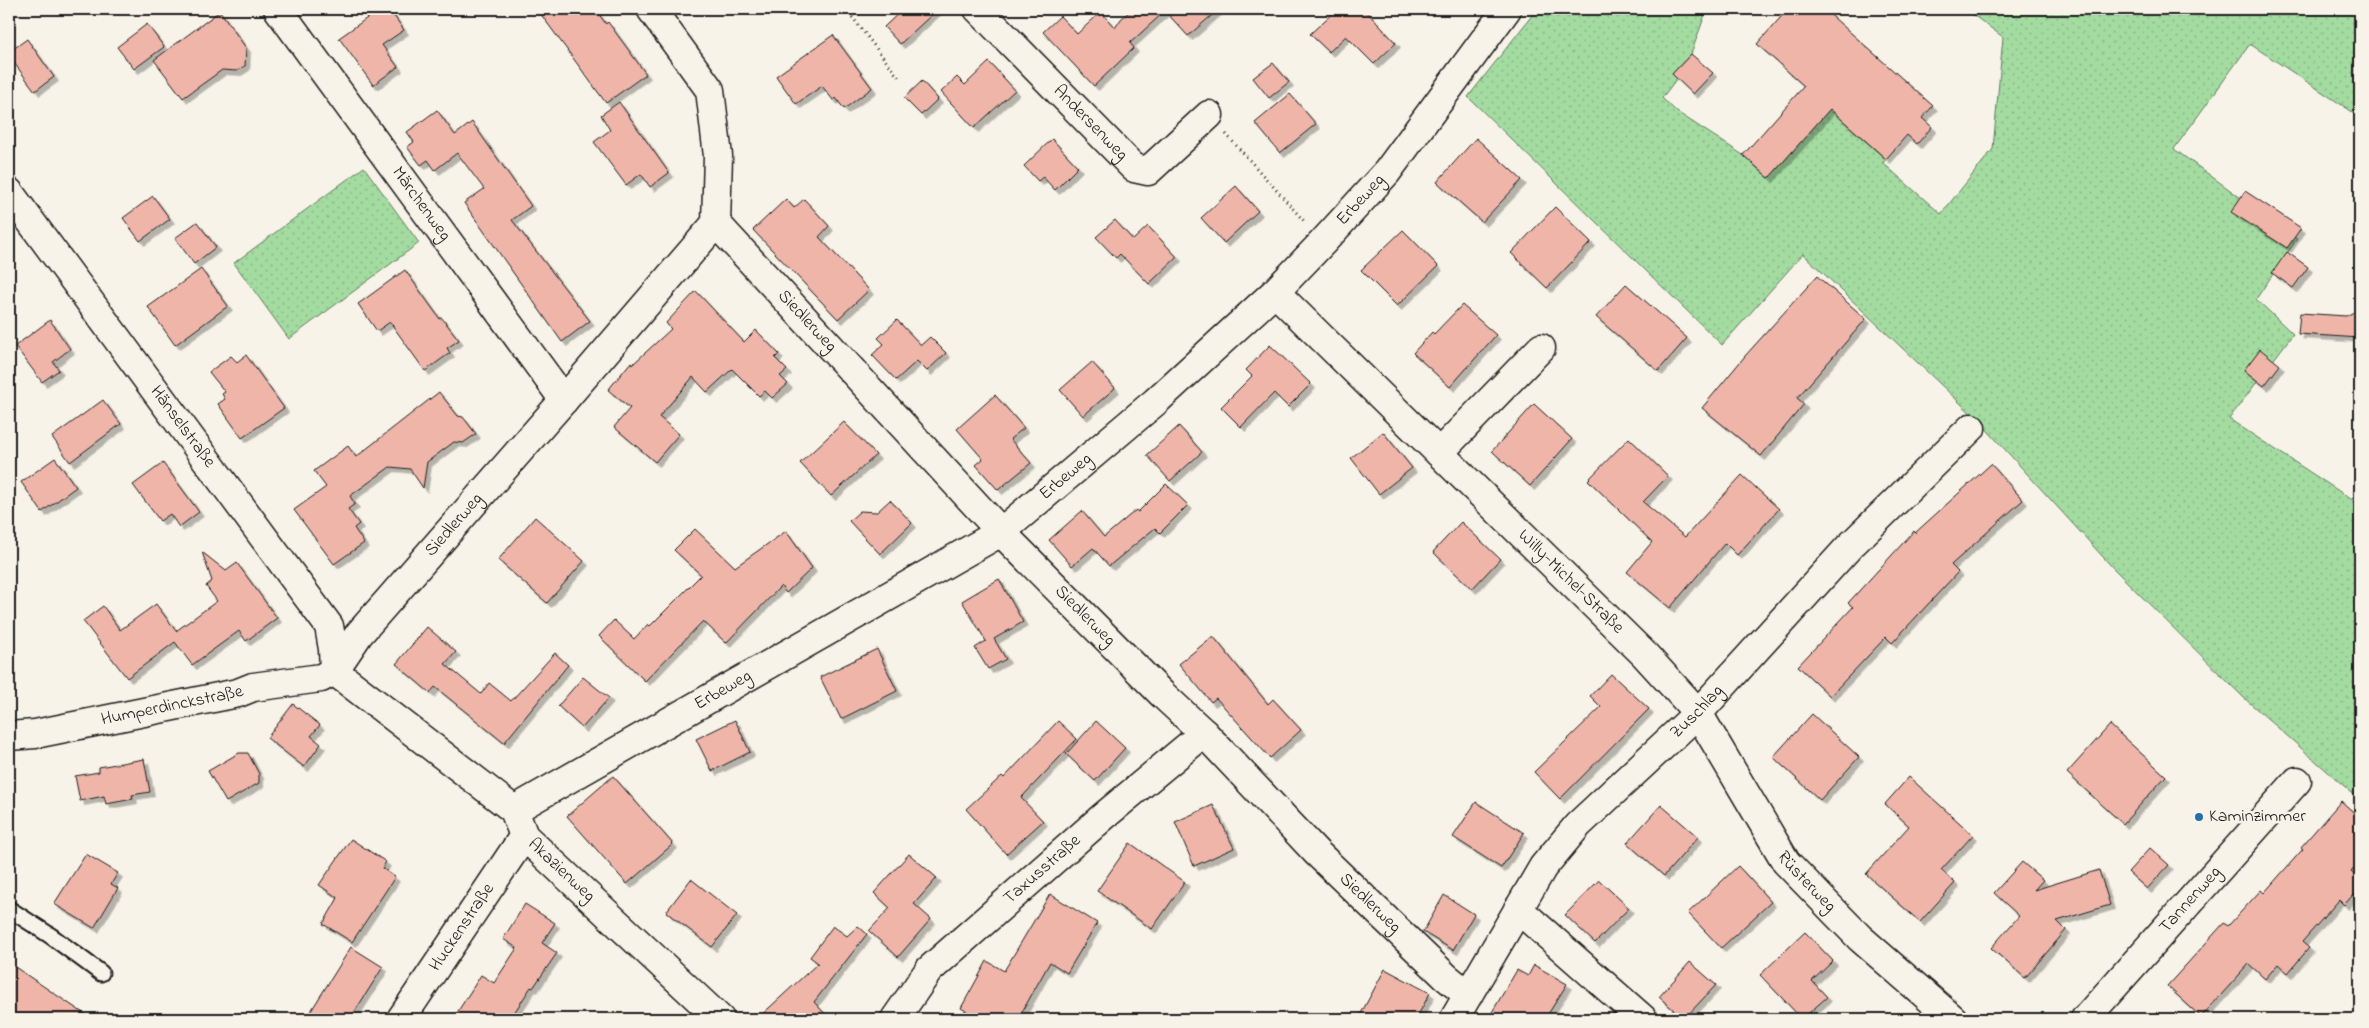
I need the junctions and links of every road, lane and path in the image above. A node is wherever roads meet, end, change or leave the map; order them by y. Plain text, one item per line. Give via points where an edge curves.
1 (278, 9) edge
2 (651, 9) edge
3 (846, 9) edge
4 (978, 9) edge
5 (1507, 9) edge
6 (899, 78) dead end
7 (1209, 115) joint
8 (9, 192) edge
9 (716, 223) junction
10 (1324, 242) junction
11 (1275, 292) junction
12 (1542, 348) dead end
13 (564, 400) junction
14 (1971, 428) dead end
15 (1439, 453) junction
16 (1001, 532) junction
17 (334, 671) junction
18 (1698, 712) junction
19 (1204, 733) junction
20 (9, 736) edge
21 (2297, 781) dead end
22 (514, 810) junction
23 (524, 836) junction
24 (9, 909) edge
25 (1518, 909) junction
26 (101, 974) dead end
27 (1468, 995) junction
28 (402, 1019) edge
29 (720, 1019) edge
30 (895, 1019) edge
31 (1454, 1019) edge
32 (1643, 1019) edge
33 (1953, 1019) edge
34 (2085, 1019) edge

1 - 13 street, Märchenweg
2 - 9 street via 710,90 718,156
3 - 6 path
4 - 7 street, Andersenweg via 1134,168 1148,171
5 - 10 street, Erbeweg via 1387,172
7 - 10 path
8 - 17 street, Hänselstraße via 329,626
9 - 13 street, Siedlerweg
9 - 16 street, Siedlerweg
10 - 11 street, Erbeweg
11 - 15 street, Willy-Michel-Straße
11 - 16 street, Erbeweg via 1155,402
12 - 15 street
13 - 17 street, Siedlerweg via 359,634
14 - 18 street, Zuschlag via 1842,554
15 - 18 street, Willy-Michel-Straße via 1645,655
16 - 19 street, Siedlerweg
16 - 22 street, Erbeweg
17 - 20 street, Humperdinckstraße via 321,678 253,687 238,693 35,734
17 - 22 street
18 - 25 street, Zuschlag via 1578,825 1543,868
18 - 33 street, Rüsterweg via 1786,862 1860,938
19 - 27 street, Siedlerweg via 1317,853
19 - 30 street, Taxusstraße via 929,970
21 - 34 street, Tannenweg
22 - 23 street, Akazienweg
23 - 28 street, Huckenstraße
23 - 29 street, Akazienweg
24 - 26 lane
25 - 27 street, Zuschlag
25 - 32 street
27 - 31 street, Zuschlag

